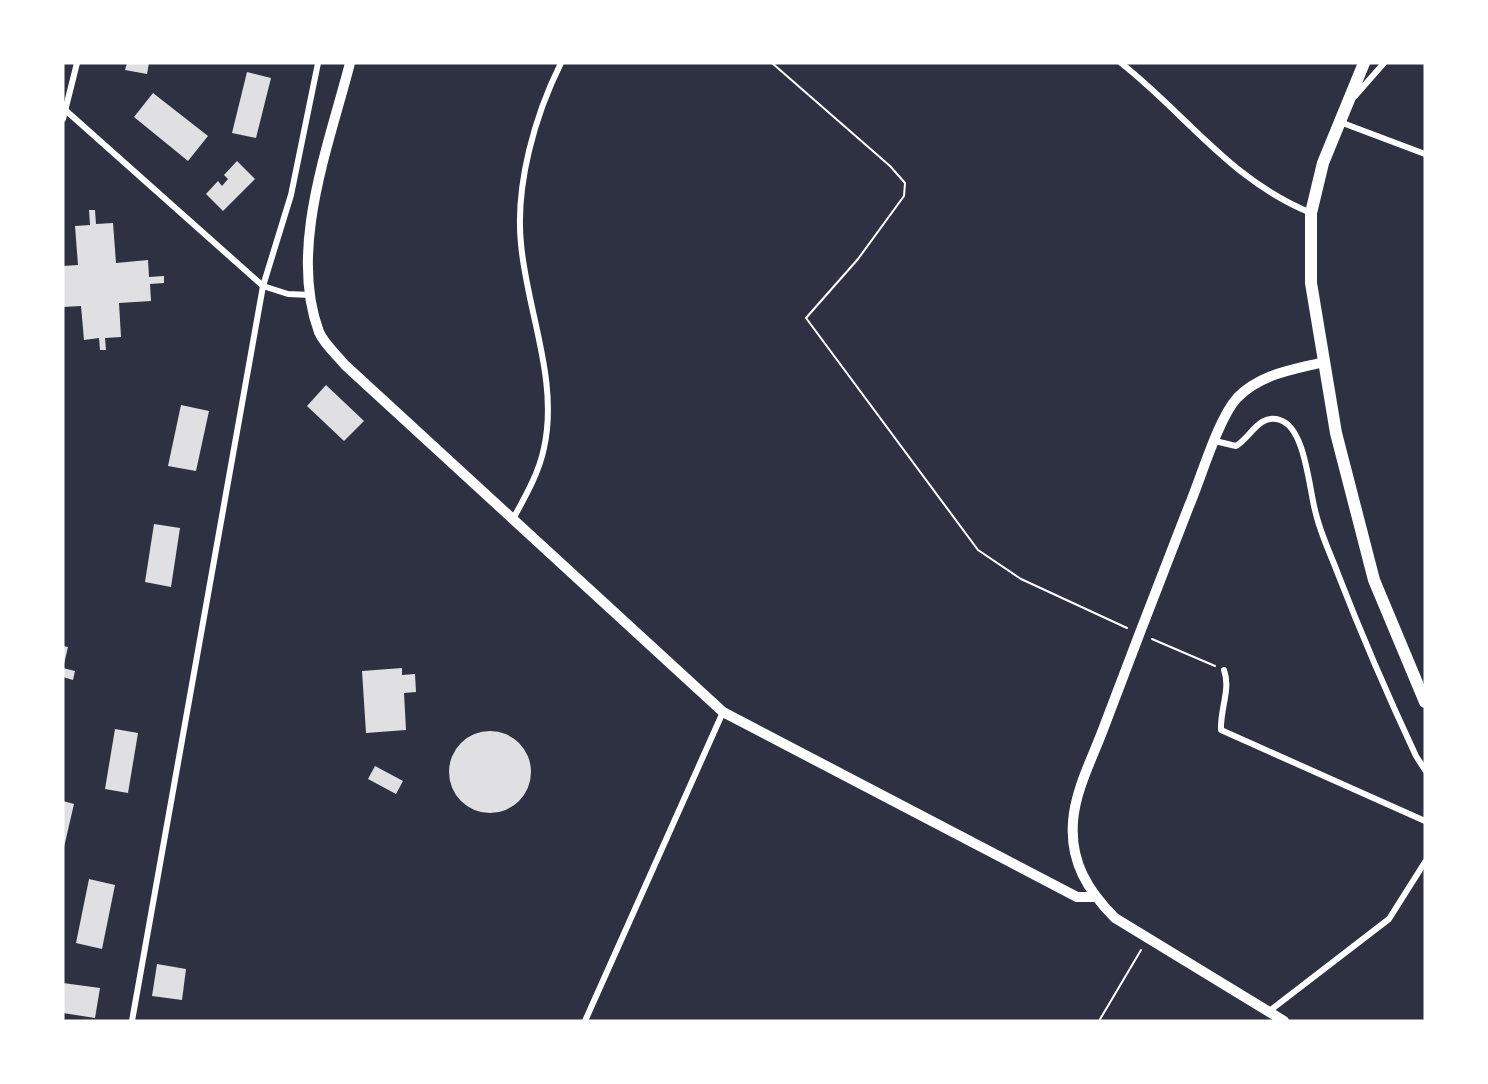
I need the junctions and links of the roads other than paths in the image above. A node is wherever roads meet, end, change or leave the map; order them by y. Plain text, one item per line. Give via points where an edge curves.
1 (77, 63) edge
2 (318, 63) edge
3 (350, 63) edge
4 (561, 63) edge
5 (1120, 63) edge
6 (1364, 63) edge
7 (1384, 63) edge
8 (1347, 105) junction
9 (64, 109) edge
10 (63, 120) edge
11 (1340, 122) junction
12 (1425, 154) edge
13 (1311, 213) junction
14 (263, 286) junction
15 (312, 295) junction
16 (1324, 362) junction
17 (1215, 441) junction
18 (513, 519) junction
19 (1224, 670) road end
20 (1425, 702) edge
21 (723, 712) junction
22 (1425, 770) edge
23 (1425, 820) edge
24 (1425, 862) edge
25 (1094, 897) junction
26 (1268, 1011) junction
27 (132, 1021) edge
28 (585, 1021) edge
29 (1284, 1021) edge

1 - 9 street
2 - 14 street via 291,195
3 - 15 street via 312,212 308,264
4 - 18 street via 536,122 522,205 520,242 548,409 544,448
5 - 13 street via 1150,86 1219,156 1287,204
6 - 8 main road
7 - 8 street
8 - 11 main road
9 - 10 street
9 - 14 street
11 - 12 street
11 - 13 main road via 1323,163
13 - 16 main road via 1311,283
14 - 15 street via 288,294
14 - 27 street
15 - 18 street via 320,334 345,365
16 - 17 street via 1273,374 1249,386 1234,401
16 - 20 main road via 1336,433 1374,580
17 - 22 street via 1236,446 1269,418 1293,428 1316,515 1358,627
17 - 25 street via 1080,791 1073,820 1073,848 1080,873
18 - 21 street
19 - 23 street via 1229,682 1220,713 1221,730
21 - 25 street via 1077,897
21 - 28 street
24 - 26 street via 1389,920
25 - 26 street via 1115,918 1147,940
26 - 29 street

